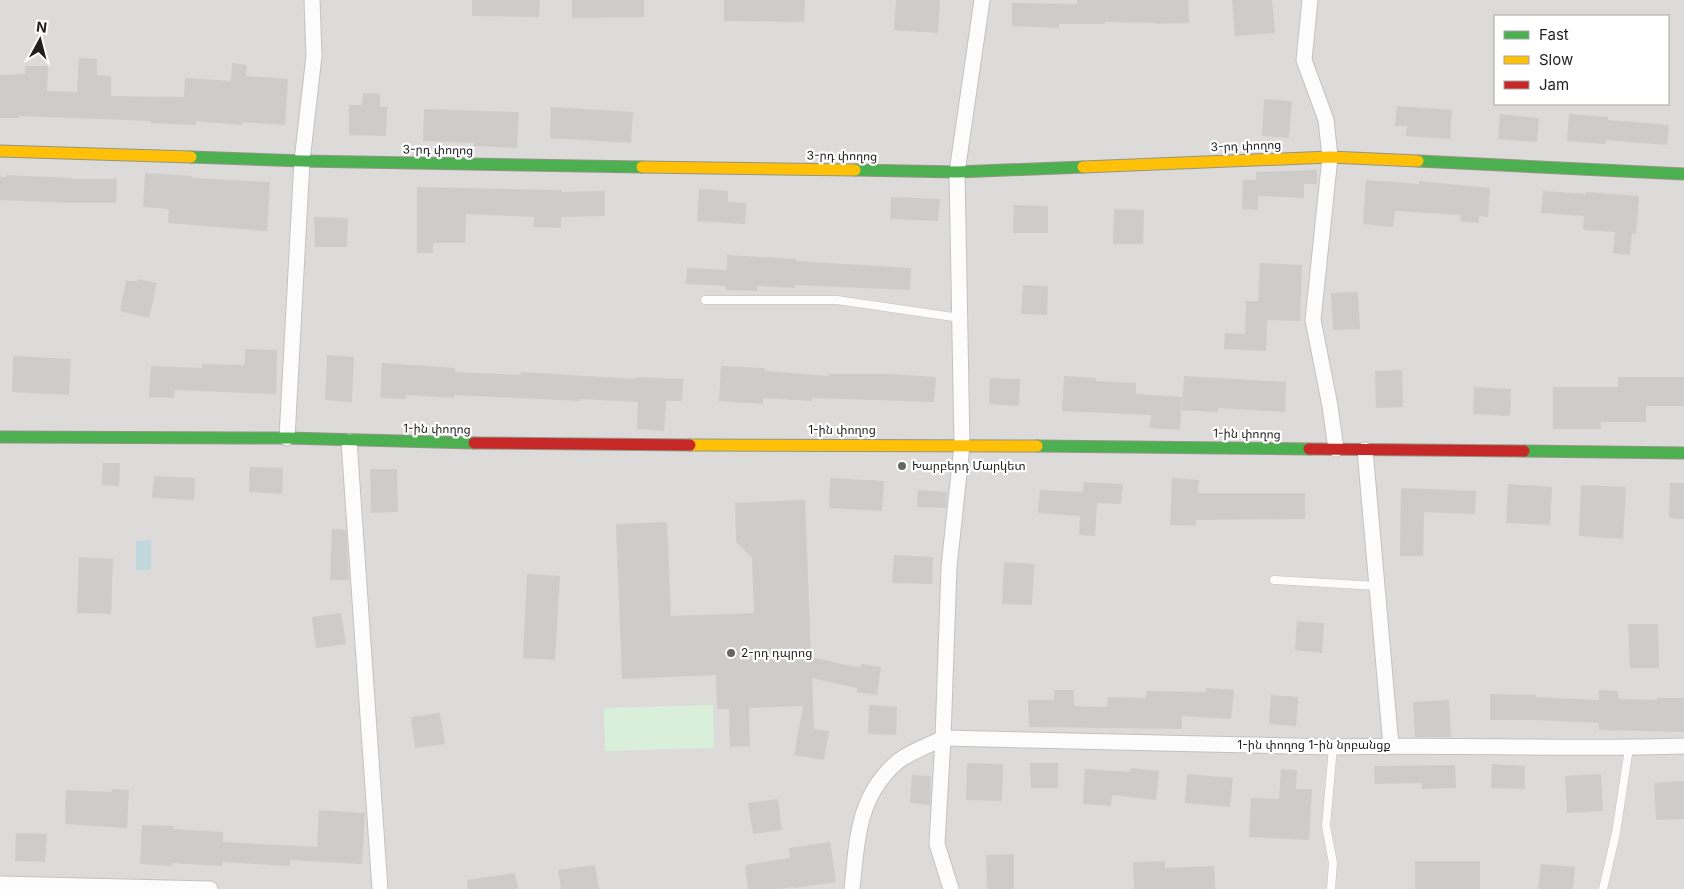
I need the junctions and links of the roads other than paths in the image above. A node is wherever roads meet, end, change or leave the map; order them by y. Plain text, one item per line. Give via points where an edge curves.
1 (312, 0) edge
2 (982, 0) edge
3 (1310, 0) edge
4 (0, 151) edge
5 (1330, 157) junction
6 (302, 161) junction
7 (957, 172) junction
8 (1684, 174) edge
9 (705, 300) dead end
10 (960, 318) junction
11 (0, 437) edge
12 (287, 438) junction
13 (349, 441) junction
14 (962, 445) junction
15 (1336, 449) junction
16 (1365, 450) junction
17 (1684, 453) edge
18 (1274, 580) dead end
19 (1378, 586) junction
20 (943, 738) junction
21 (1391, 746) junction
22 (1684, 746) edge
23 (1333, 747) junction
24 (1629, 748) junction
25 (0, 884) edge
26 (210, 889) edge
27 (380, 889) edge
28 (852, 889) edge
29 (951, 889) edge
30 (1331, 889) edge
31 (1603, 889) edge

1 - 6 street via 314,56
2 - 7 street
3 - 5 street via 1304,60 1326,120
4 - 6 main road, 3-րդ փողոց
5 - 7 main road, 3-րդ փողոց
5 - 8 main road, 3-րդ փողոց
5 - 15 street via 1313,320
6 - 7 main road, 3-րդ փողոց
6 - 12 street
7 - 10 street
9 - 10 lane via 837,300
10 - 14 street
11 - 12 main road, 1-ին փողոց
12 - 13 main road, 1-ին փողոց
13 - 14 main road, 1-ին փողոց via 564,445
13 - 27 street
14 - 15 main road, 1-ին փողոց
14 - 20 street via 949,567
15 - 16 main road, 1-ին փողոց
16 - 17 main road, 1-ին փողոց
16 - 19 street
18 - 19 lane
19 - 21 street
20 - 23 street, 1-ին փողոց 1-ին նրբանցք
20 - 28 street via 897,762 875,786 861,816
20 - 29 street via 937,844
21 - 23 street, 1-ին փողոց 1-ին նրբանցք
21 - 24 street, 1-ին փողոց 1-ին նրբանցք
22 - 24 street, 1-ին փողոց 1-ին նրբանցք
23 - 30 lane via 1326,826 1333,863
24 - 31 lane via 1616,833
25 - 26 street

